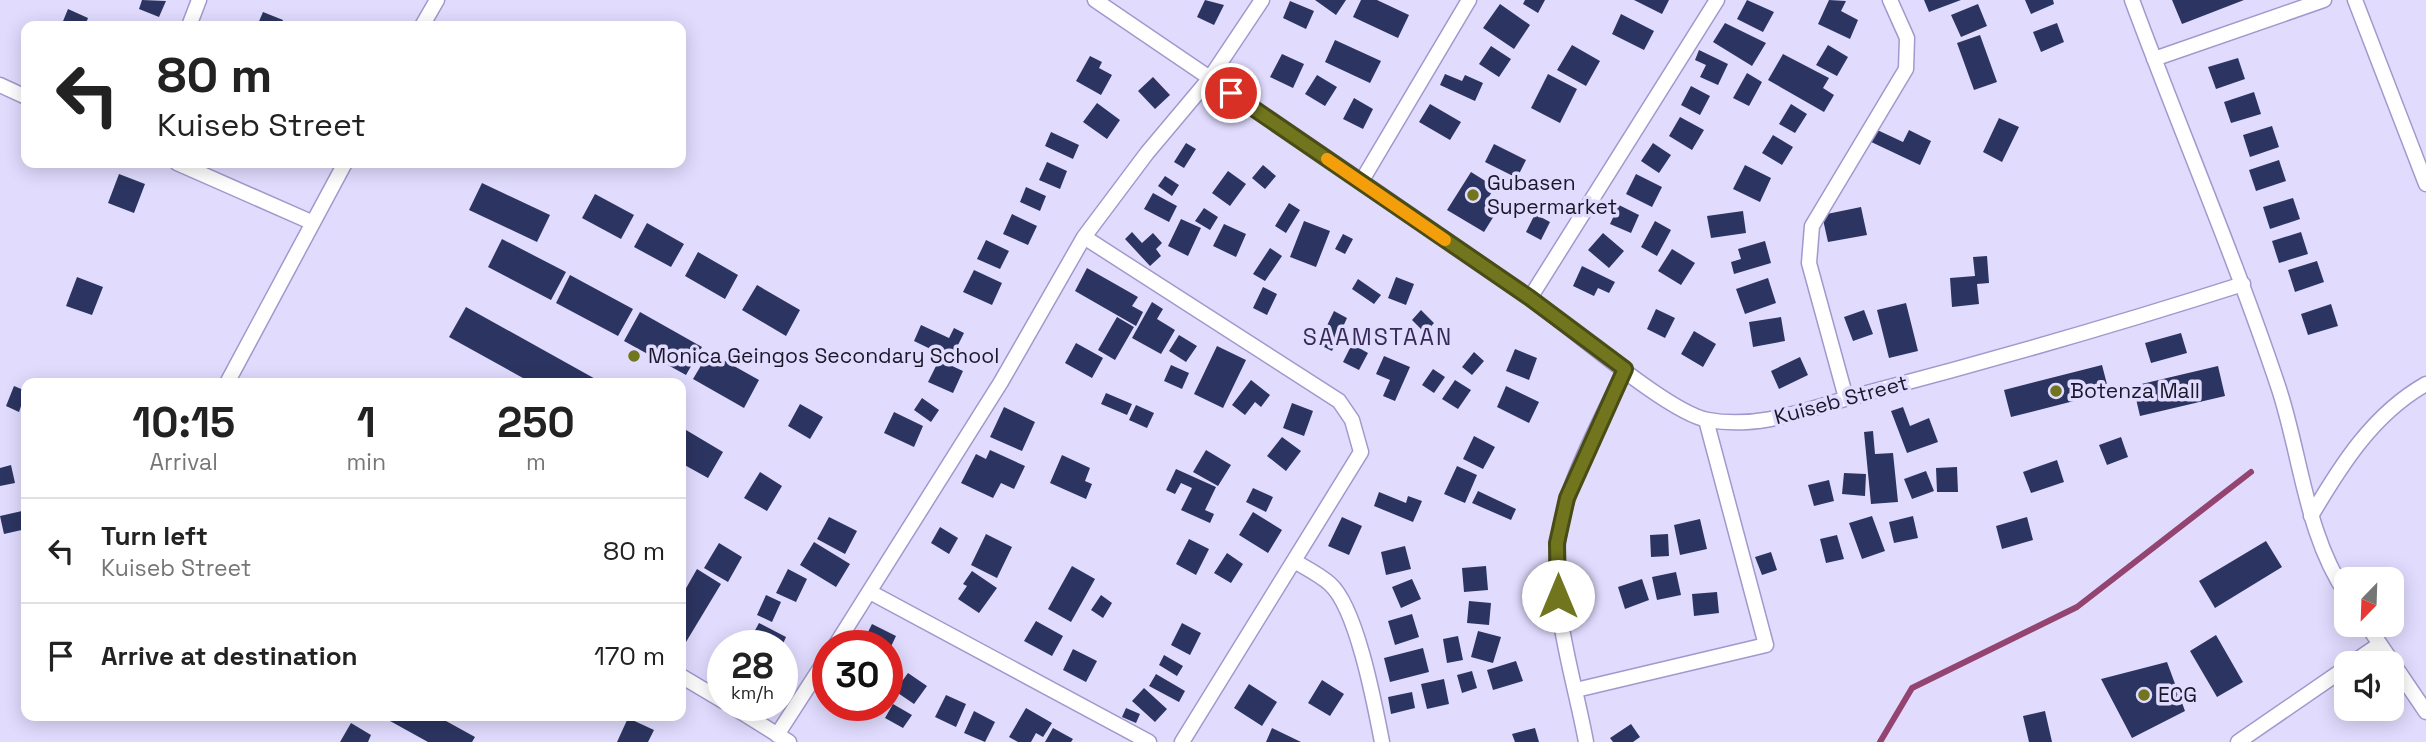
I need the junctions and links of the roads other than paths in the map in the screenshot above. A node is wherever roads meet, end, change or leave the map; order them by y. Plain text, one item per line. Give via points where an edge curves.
1 (199, 0) edge
2 (437, 0) edge
3 (1095, 0) edge
4 (1262, 0) edge
5 (1469, 0) edge
6 (1717, 0) edge
7 (1890, 0) edge
8 (2132, 0) edge
9 (2324, 0) edge
10 (2355, 0) edge
11 (191, 21) edge
12 (425, 21) edge
13 (2154, 59) junction
14 (1210, 78) junction
15 (0, 85) edge
16 (21, 95) edge
17 (188, 168) edge
18 (342, 168) edge
19 (1361, 183) junction
20 (2426, 184) edge
21 (311, 222) junction
22 (1084, 237) junction
23 (2243, 284) junction
24 (1530, 298) junction
25 (1625, 369) junction
26 (230, 378) edge
27 (2426, 384) edge
28 (1846, 398) junction
29 (1706, 420) junction
30 (2311, 516) junction
31 (1294, 561) junction
32 (2334, 573) edge
33 (870, 592) junction
34 (845, 630) edge
35 (2375, 637) edge
36 (2380, 644) junction
37 (2370, 651) edge
38 (2334, 676) edge
39 (686, 679) edge
40 (812, 685) edge
41 (1576, 690) junction
42 (707, 691) edge
43 (2426, 712) edge
44 (756, 721) edge
45 (783, 738) edge
46 (1149, 742) edge
47 (1182, 742) edge
48 (1382, 742) edge
49 (1586, 742) edge
50 (2238, 742) edge

1 - 11 street
2 - 12 street
3 - 14 street, Kuiseb Street
4 - 14 street
5 - 19 street
6 - 24 street
7 - 28 street via 1907,38 1906,69 1812,226 1810,263
8 - 13 street
9 - 13 street
10 - 20 street
13 - 23 street
14 - 19 street, Kuiseb Street
14 - 22 street
15 - 16 street
17 - 21 street
18 - 21 street
19 - 24 street, Kuiseb Street
21 - 26 street
22 - 31 street via 1339,401 1352,421 1361,452
22 - 33 street via 1001,382
23 - 28 street, Kuiseb Street via 2104,328
23 - 30 street via 2300,457
24 - 25 street, Kuiseb Street
25 - 29 street, Kuiseb Street via 1675,406
25 - 41 street via 1567,498 1557,543 1558,596
27 - 30 street via 2370,429
28 - 29 street, Kuiseb Street via 1763,422
29 - 41 street via 1766,645
30 - 32 street
31 - 47 street
31 - 48 street via 1332,586 1351,620
33 - 34 street
33 - 46 street
35 - 36 street
36 - 37 street
36 - 43 street
38 - 50 street
39 - 42 street
40 - 45 street
41 - 49 street
44 - 45 street

